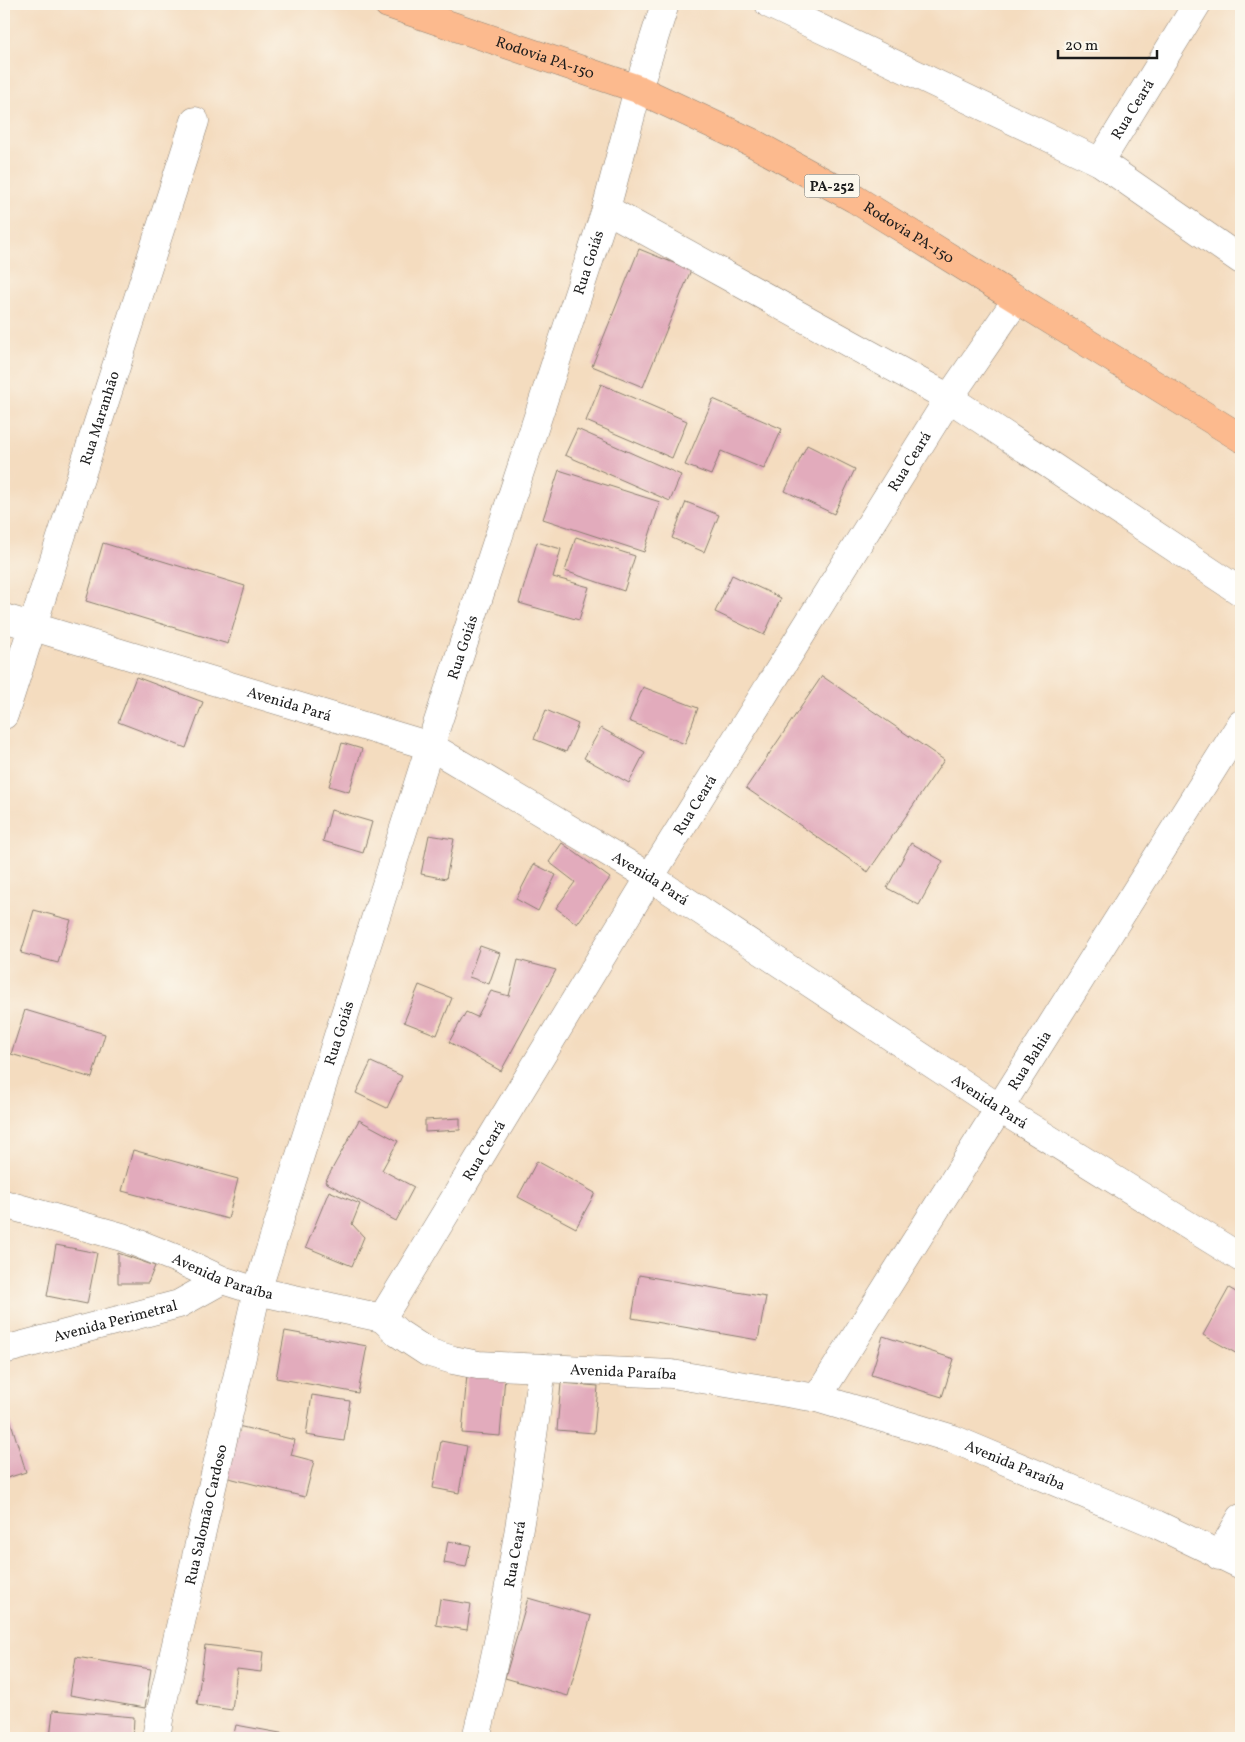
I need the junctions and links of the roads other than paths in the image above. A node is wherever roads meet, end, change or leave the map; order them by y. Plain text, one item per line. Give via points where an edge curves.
1 (388, 4) edge
2 (664, 4) edge
3 (768, 4) edge
4 (1197, 4) edge
5 (638, 89) junction
6 (195, 121) dead end
7 (1100, 162) junction
8 (606, 208) junction
9 (1241, 260) edge
10 (1017, 298) junction
11 (949, 398) junction
12 (1241, 438) edge
13 (1241, 592) edge
14 (4, 618) edge
15 (32, 626) junction
16 (4, 714) edge
17 (1241, 724) edge
18 (430, 746) junction
19 (650, 877) junction
20 (999, 1108) junction
21 (4, 1204) edge
22 (1241, 1258) edge
23 (222, 1280) junction
24 (257, 1291) junction
25 (382, 1318) junction
26 (4, 1350) edge
27 (542, 1368) junction
28 (817, 1398) junction
29 (1241, 1518) edge
30 (1230, 1561) edge
31 (156, 1738) edge
32 (476, 1738) edge

1 - 5 highway, Rodovia PA-150 / PA-252
2 - 5 street, Rua Goiás
3 - 7 street
4 - 7 street, Rua Ceará
5 - 8 street, Rua Goiás
5 - 10 highway, Rodovia PA-150 / PA-252 via 753,143 855,199
6 - 15 street, Rua Maranhão
7 - 9 street
8 - 11 street
8 - 18 street, Rua Goiás
10 - 11 street, Rua Ceará
10 - 12 highway, Rodovia PA-150 / PA-252
11 - 13 street
11 - 19 street, Rua Ceará
14 - 15 street, Avenida Pará
15 - 16 street, Rua Maranhão
15 - 18 street, Avenida Pará
17 - 20 street, Rua Bahia
18 - 19 street, Avenida Pará
18 - 24 street, Rua Goiás
19 - 20 street, Avenida Pará
19 - 25 street, Rua Ceará
20 - 22 street, Avenida Pará
20 - 28 street, Rua Bahia
21 - 23 street, Avenida Paraíba via 122,1237
23 - 24 street, Avenida Paraíba
23 - 26 street, Avenida Perimetral via 179,1304
24 - 25 street, Avenida Paraíba
24 - 31 street, Rua Salomão Cardoso
25 - 27 street, Avenida Paraíba via 427,1352 478,1365
27 - 28 street, Avenida Paraíba via 672,1374
27 - 32 street, Rua Ceará via 510,1583
28 - 30 street, Avenida Paraíba via 953,1439 1156,1524
29 - 30 street

